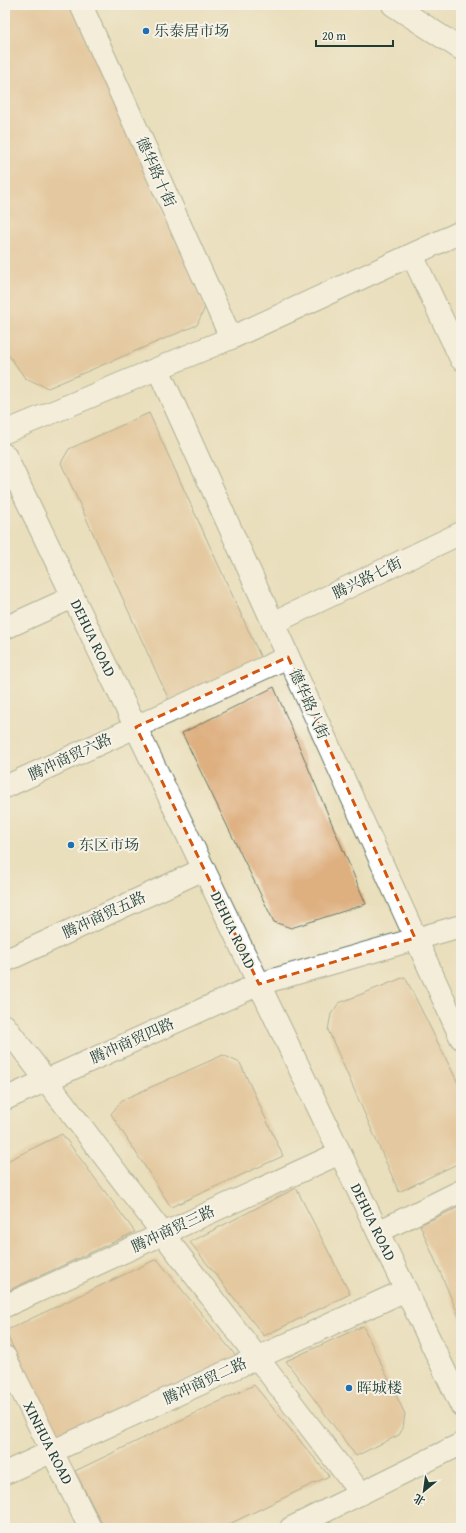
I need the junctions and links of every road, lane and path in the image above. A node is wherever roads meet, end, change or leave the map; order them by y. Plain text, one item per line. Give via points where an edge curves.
1 (81, 5) edge
2 (394, 5) edge
3 (461, 49) edge
4 (461, 232) edge
5 (412, 255) junction
6 (231, 338) junction
7 (461, 359) edge
8 (158, 369) junction
9 (5, 432) edge
10 (5, 455) edge
11 (461, 533) edge
12 (73, 597) junction
13 (273, 623) junction
14 (5, 628) edge
15 (288, 657) junction
16 (136, 727) junction
17 (5, 787) edge
18 (204, 869) junction
19 (461, 926) edge
20 (415, 938) junction
21 (5, 961) edge
22 (259, 984) junction
23 (5, 1026) edge
24 (461, 1038) edge
25 (46, 1080) junction
26 (5, 1099) edge
27 (340, 1153) junction
28 (461, 1191) edge
29 (378, 1232) junction
30 (163, 1234) junction
31 (406, 1290) junction
32 (5, 1306) edge
33 (5, 1357) edge
34 (258, 1358) junction
35 (461, 1405) edge
36 (461, 1444) edge
37 (52, 1452) junction
38 (5, 1473) edge
39 (361, 1494) junction
40 (90, 1528) edge
41 (292, 1528) edge

1 - 6 street, 德华路十街
2 - 3 street
4 - 5 street
5 - 6 street
5 - 7 street
6 - 8 street
8 - 9 street
8 - 13 street, 德华路八街
10 - 12 street, DEHUA ROAD
11 - 13 street, 腾兴路七街
12 - 14 street
12 - 16 street, DEHUA ROAD
13 - 15 street, 德华路八街
15 - 16 street, 腾冲商贸六路
15 - 20 street, 德华路八街
16 - 17 street, 腾冲商贸六路
16 - 18 street, DEHUA ROAD
18 - 21 street, 腾冲商贸五路
18 - 22 street, DEHUA ROAD
19 - 20 street, 腾冲商贸四路
20 - 22 street, 腾冲商贸四路
20 - 24 street, 德华路八街
22 - 25 street, 腾冲商贸四路
22 - 27 street, DEHUA ROAD
23 - 25 street
25 - 26 street, 腾冲商贸四路
25 - 30 street
27 - 29 street, DEHUA ROAD
27 - 30 street, 腾冲商贸三路
28 - 29 street
29 - 31 street, DEHUA ROAD
30 - 32 street, 腾冲商贸三路
30 - 34 street
31 - 34 street, 腾冲商贸二路
31 - 35 street, DEHUA ROAD
33 - 37 street, XINHUA ROAD
34 - 37 street, 腾冲商贸二路
34 - 39 street
36 - 39 street
37 - 38 street, 腾冲商贸二路
37 - 40 street, XINHUA ROAD
39 - 41 street

